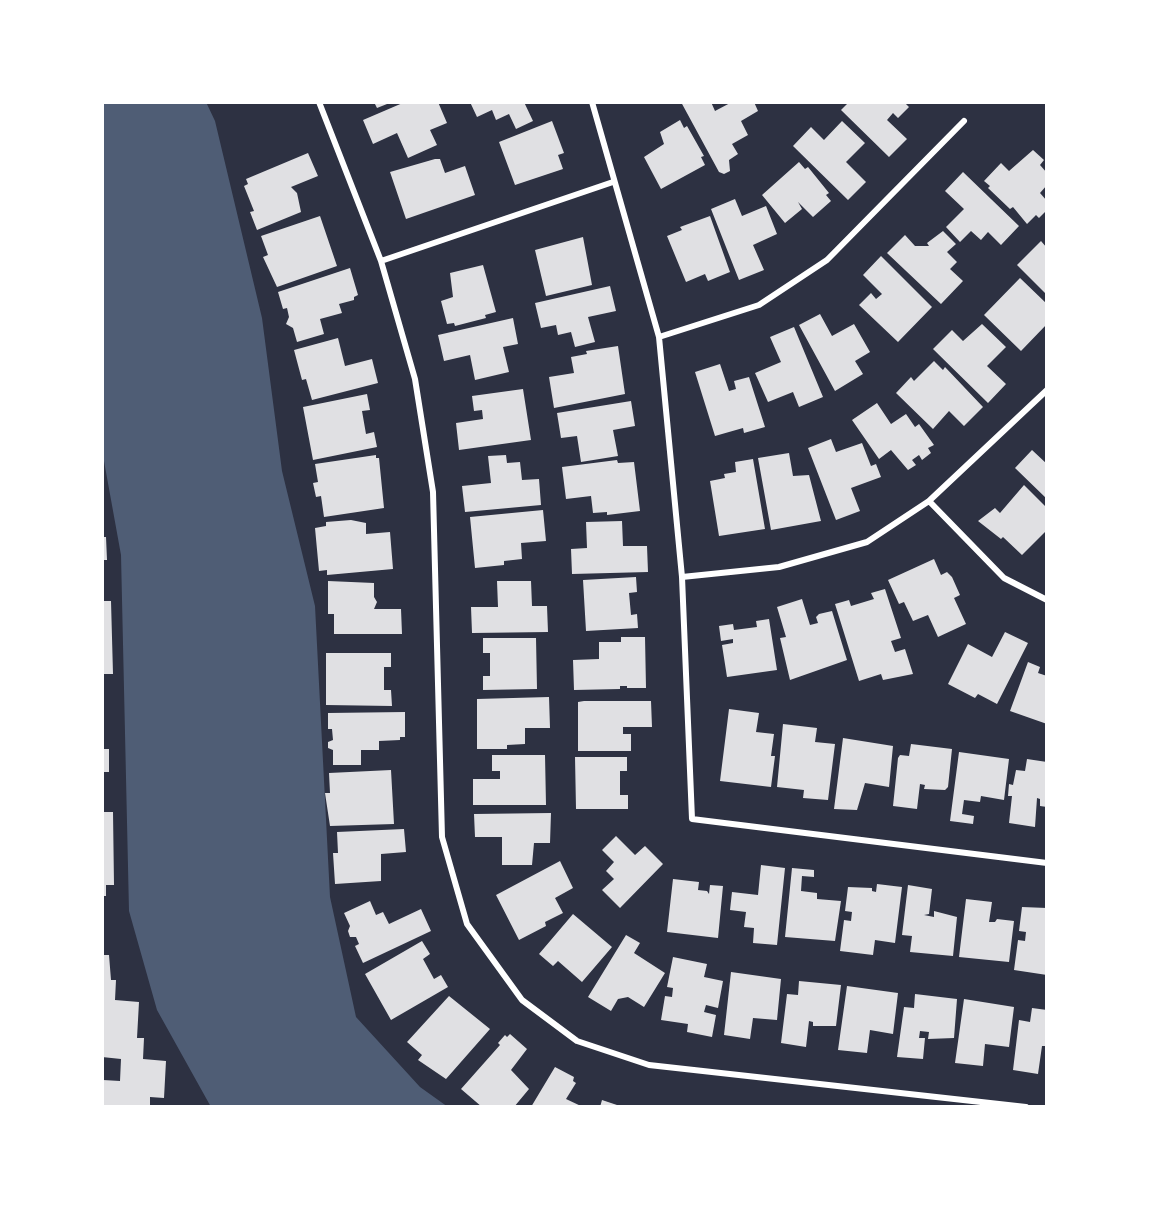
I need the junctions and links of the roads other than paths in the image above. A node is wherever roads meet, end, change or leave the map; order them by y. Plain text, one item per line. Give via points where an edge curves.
1 (319, 102) edge
2 (595, 103) edge
3 (964, 121) dead end
4 (613, 182) junction
5 (381, 261) junction
6 (659, 337) junction
7 (1047, 390) edge
8 (929, 501) junction
9 (682, 577) junction
10 (1047, 600) edge
11 (1047, 863) edge
12 (1026, 1107) edge

1 - 5 street
2 - 4 street
3 - 6 street via 827,260 759,304
4 - 5 street
4 - 6 street
5 - 12 street via 415,379 433,492 442,837 467,924 522,1000 578,1041 649,1065
6 - 9 street
7 - 8 street
8 - 9 street via 867,542 779,567
8 - 10 street via 1004,578
9 - 11 street via 692,819

